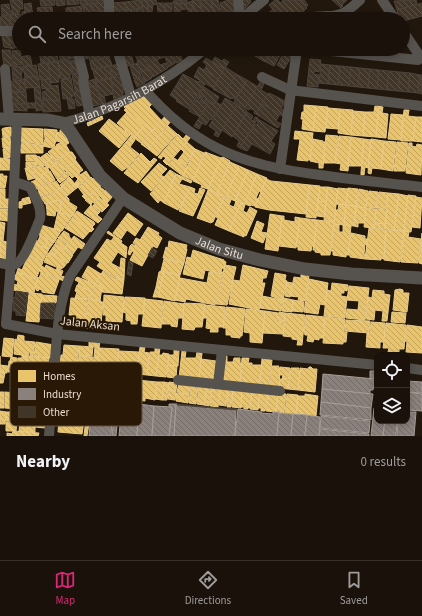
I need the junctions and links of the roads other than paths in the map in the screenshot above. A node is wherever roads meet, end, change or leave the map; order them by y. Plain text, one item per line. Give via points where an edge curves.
1 (109, 0) edge
2 (238, 0) edge
3 (264, 0) edge
4 (360, 0) edge
5 (382, 0) edge
6 (109, 12) edge
7 (240, 12) edge
8 (249, 12) edge
9 (347, 12) edge
10 (390, 12) edge
11 (0, 31) edge
12 (12, 31) edge
13 (410, 42) edge
14 (79, 56) edge
15 (119, 56) edge
16 (197, 56) edge
17 (296, 56) edge
18 (379, 56) edge
19 (5, 70) dead end
20 (262, 77) dead end
21 (145, 90) junction
22 (290, 90) junction
23 (131, 96) junction
24 (422, 106) edge
25 (90, 116) junction
26 (9, 119) edge
27 (62, 123) junction
28 (280, 169) junction
29 (15, 182) junction
30 (422, 187) edge
31 (124, 198) junction
32 (0, 263) edge
33 (11, 265) junction
34 (422, 278) edge
35 (3, 326) edge
36 (57, 334) junction
37 (222, 350) junction
38 (55, 362) edge
39 (374, 365) edge
40 (410, 368) edge
41 (422, 370) edge
42 (178, 380) dead end
43 (218, 384) junction
44 (280, 391) dead end
45 (50, 426) edge
46 (49, 436) edge

1 - 6 street
2 - 7 street
3 - 8 street
4 - 9 street
5 - 10 street
11 - 12 street
13 - 18 street via 419,55 418,60
14 - 25 street
15 - 23 street
16 - 21 street, Jalan Pagarsih Barat
17 - 22 street
19 - 26 street, Jalan Aksan
20 - 22 street
21 - 23 street, Jalan Pagarsih Barat
21 - 28 street via 160,107 195,136 236,156
22 - 24 street
22 - 28 street
23 - 25 street, Jalan Pagarsih Barat
25 - 27 street, Jalan Pagarsih Barat
26 - 27 street, Jalan Pagarsih Barat
26 - 29 street, Jalan Aksan
27 - 31 street, Jalan Situ via 100,176
28 - 30 street
29 - 33 street, Jalan Aksan
29 - 33 street via 30,187 41,213 23,257 17,264
31 - 34 street, Jalan Situ via 180,233 219,249 305,269
31 - 36 street via 70,276 62,298
32 - 33 street
33 - 35 street, Jalan Aksan
35 - 36 street, Jalan Aksan
36 - 37 street, Jalan Aksan
36 - 38 street
37 - 39 street, Jalan Aksan
37 - 43 street
40 - 41 street
42 - 43 street
43 - 44 street
45 - 46 street

